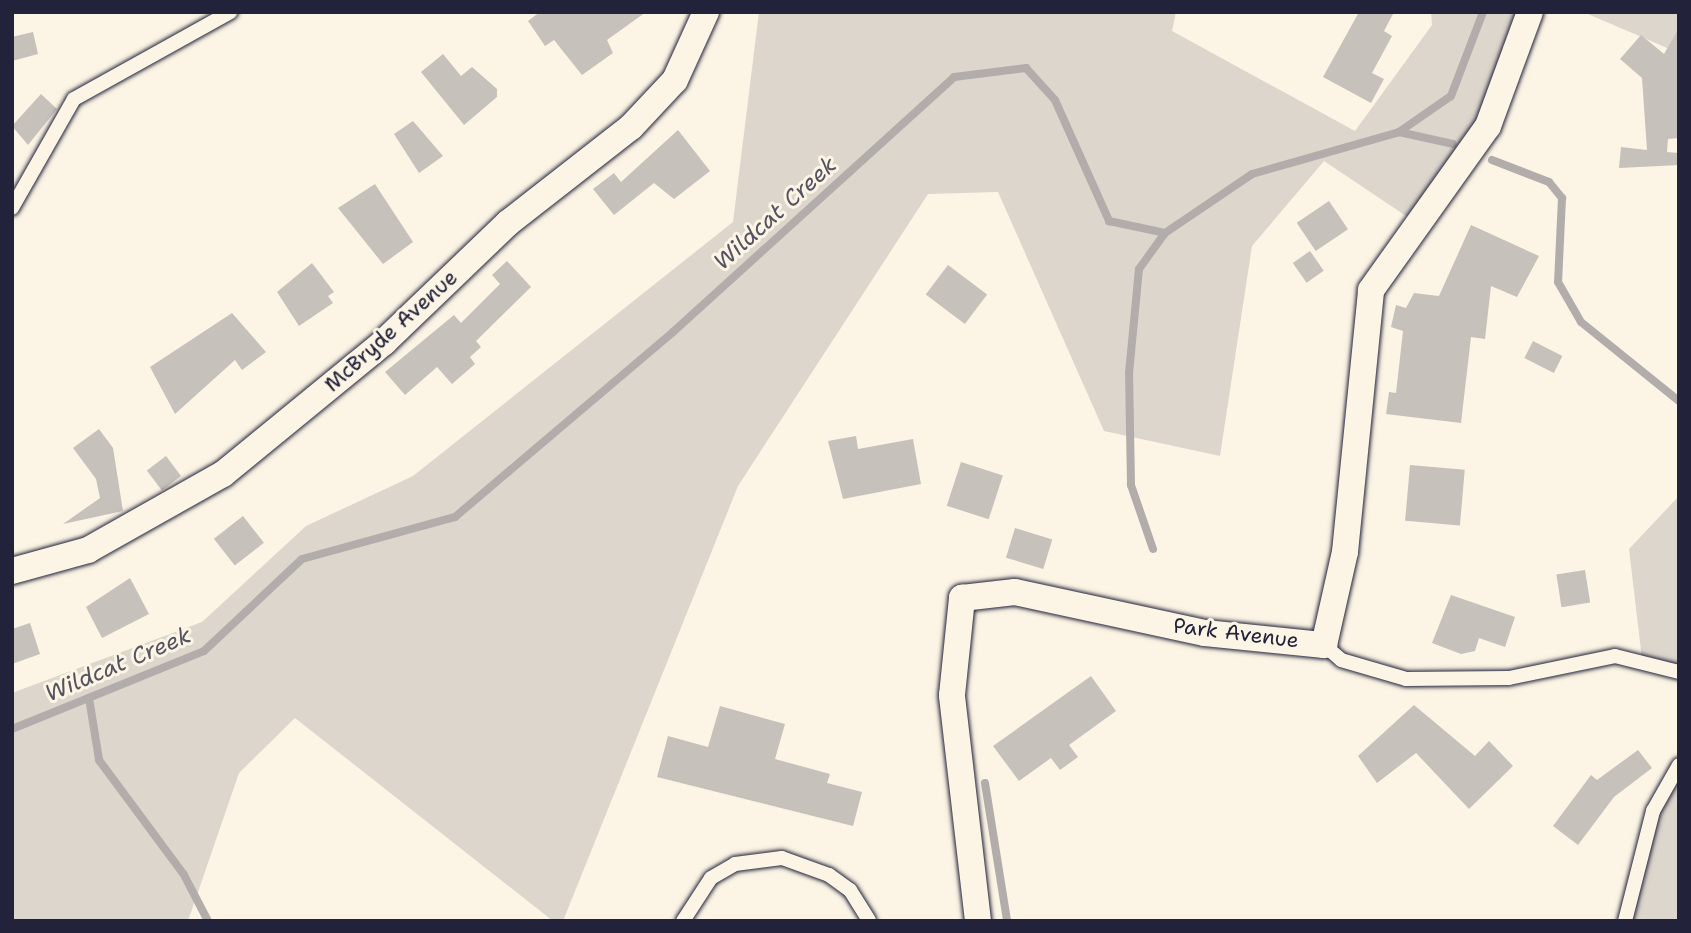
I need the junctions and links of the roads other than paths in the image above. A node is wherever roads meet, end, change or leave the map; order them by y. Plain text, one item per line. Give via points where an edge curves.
1 (230, 12) edge
2 (706, 12) edge
3 (1530, 12) edge
4 (12, 208) edge
5 (12, 571) edge
6 (1324, 645) junction
7 (1679, 672) edge
8 (1679, 765) edge
9 (683, 921) edge
10 (869, 921) edge
11 (978, 921) edge
12 (1625, 921) edge

1 - 4 lane via 74,99
2 - 5 street, McBryde Avenue via 675,80 631,127 508,223 384,342 223,474 88,550
3 - 6 street, Park Avenue via 1488,126 1371,290 1345,552
6 - 7 lane via 1341,660 1406,679 1509,678 1615,656
6 - 11 street, Park Avenue via 1205,633 1015,592 962,598 952,695
8 - 12 lane via 1653,811
9 - 10 lane via 711,878 735,864 782,858 829,875 850,890

